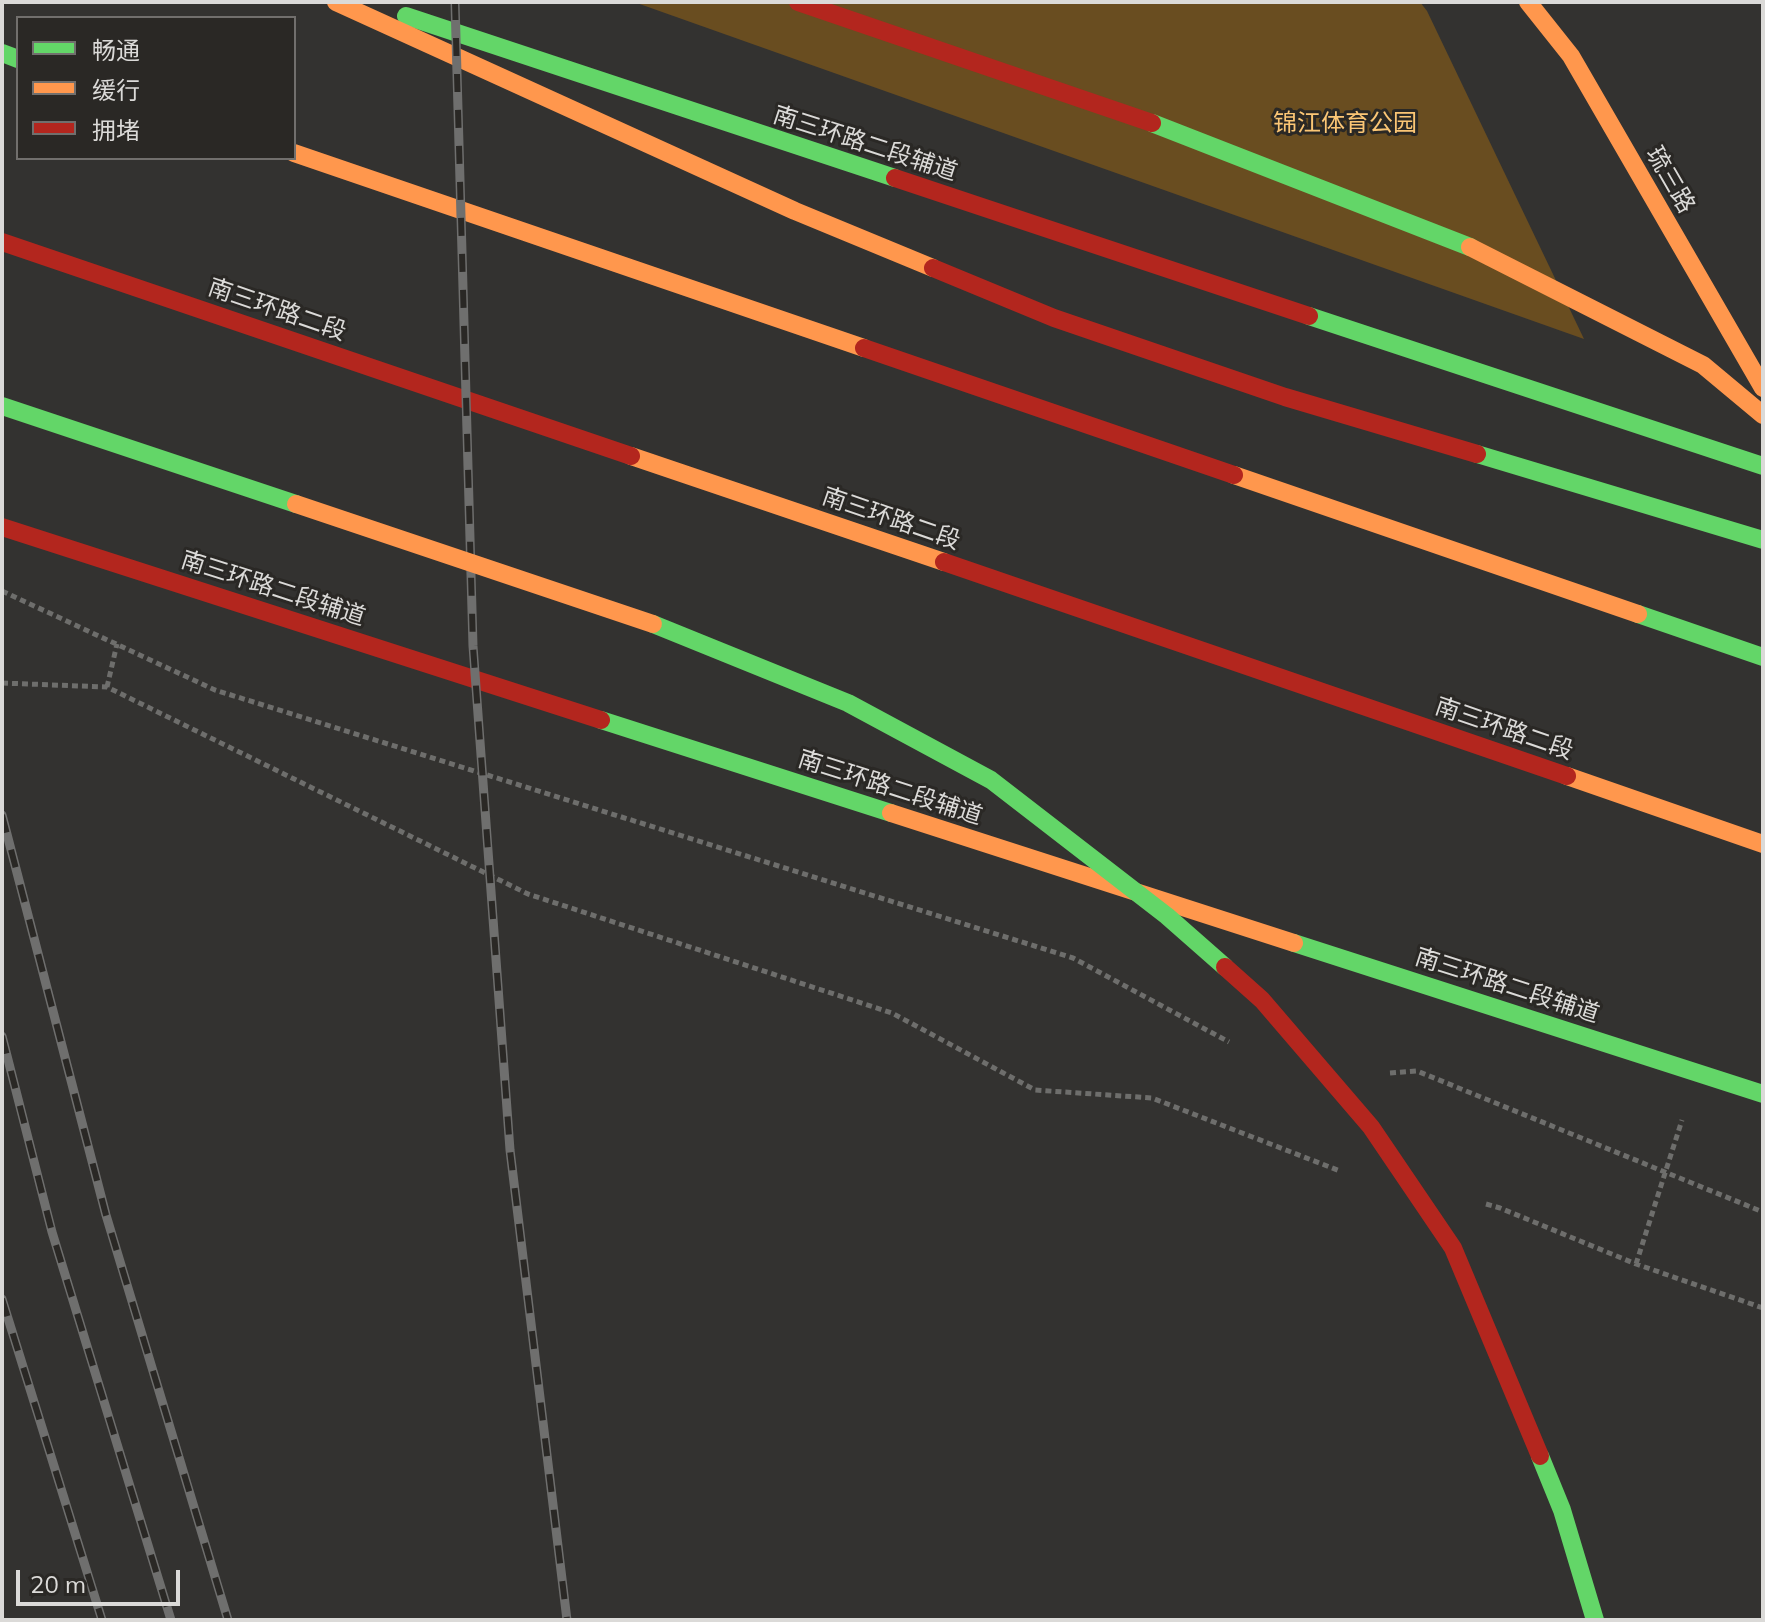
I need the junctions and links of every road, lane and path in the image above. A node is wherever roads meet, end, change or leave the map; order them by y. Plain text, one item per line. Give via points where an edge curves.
1 (336, 2) edge
2 (362, 2) edge
3 (798, 2) edge
4 (1528, 2) edge
5 (296, 154) edge
6 (2, 242) edge
7 (1763, 388) edge
8 (2, 406) edge
9 (1763, 415) edge
10 (1763, 466) edge
11 (2, 527) edge
12 (1763, 540) edge
13 (2, 591) edge
14 (117, 644) junction
15 (1763, 657) edge
16 (2, 683) edge
17 (107, 687) junction
18 (1763, 844) edge
19 (1239, 1047) dead end
20 (1386, 1073) dead end
21 (1763, 1094) edge
22 (1348, 1173) dead end
23 (1665, 1173) junction
24 (1485, 1204) dead end
25 (1763, 1212) edge
26 (1636, 1264) junction
27 (1763, 1308) edge
28 (1595, 1620) edge

1 - 12 main road via 795,211 1054,318 1285,397
2 - 10 main road, 南三环路二段辅道
3 - 9 main road via 1137,117 1470,247 1703,365
4 - 7 main road, 琉三路 via 1571,56
5 - 15 main road
6 - 18 main road, 南三环路二段
8 - 28 main road, bridge via 647,621 848,703 991,780 1167,916 1262,1000 1371,1127 1453,1248 1562,1510
11 - 21 main road, 南三环路二段辅道
13 - 14 path
14 - 17 path
14 - 19 path via 215,690 1073,958
16 - 17 path
17 - 22 path via 528,894 892,1013 1035,1090 1152,1098
20 - 23 path via 1417,1071
23 - 25 path
23 - 26 path
24 - 26 path
26 - 27 path

